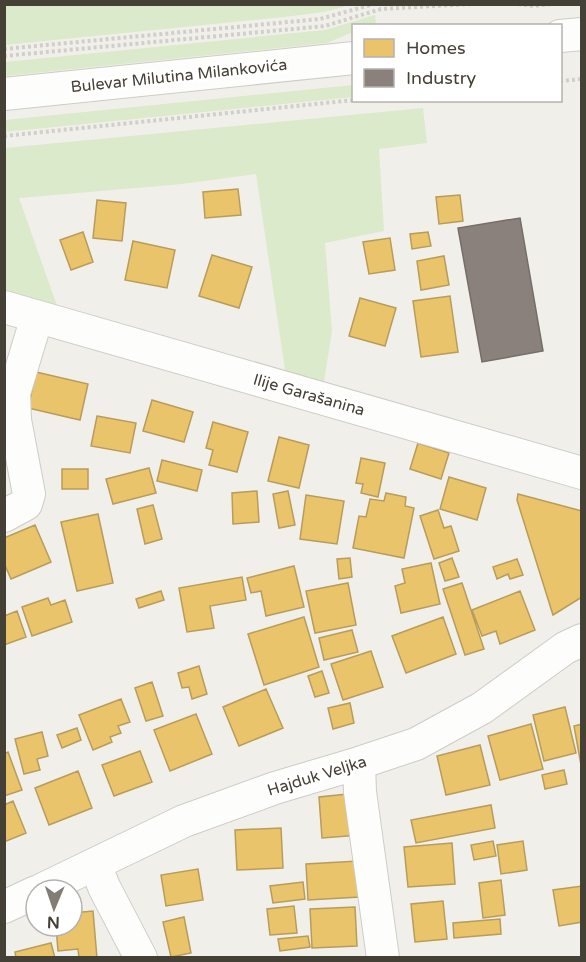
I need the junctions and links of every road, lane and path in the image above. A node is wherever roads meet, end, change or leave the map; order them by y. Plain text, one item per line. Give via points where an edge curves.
1 (374, 4) edge
2 (471, 4) edge
3 (518, 4) edge
4 (552, 4) edge
5 (582, 34) edge
6 (562, 36) edge
7 (4, 49) edge
8 (4, 56) edge
9 (352, 58) edge
10 (582, 79) edge
11 (562, 81) edge
12 (4, 94) edge
13 (352, 100) edge
14 (4, 136) edge
15 (4, 307) edge
16 (37, 317) junction
17 (582, 473) edge
18 (4, 516) edge
19 (582, 640) edge
20 (359, 763) junction
21 (95, 864) junction
22 (66, 878) edge
23 (24, 898) edge
24 (4, 908) edge
25 (141, 957) edge
26 (383, 957) edge

1 - 7 path via 320,19
2 - 8 path via 381,9 325,26
3 - 4 path
5 - 6 street
9 - 12 street, Bulevar Milutina Milankovića
10 - 11 path
13 - 14 path
15 - 16 street, Ilije Garašanina
16 - 17 street, Ilije Garašanina
16 - 18 street via 14,393 29,494 26,504
19 - 20 street, Hajduk Veljka via 452,726 416,744
20 - 21 street, Hajduk Veljka via 184,821
20 - 26 street
21 - 22 street, Hajduk Veljka
21 - 25 street
23 - 24 street

